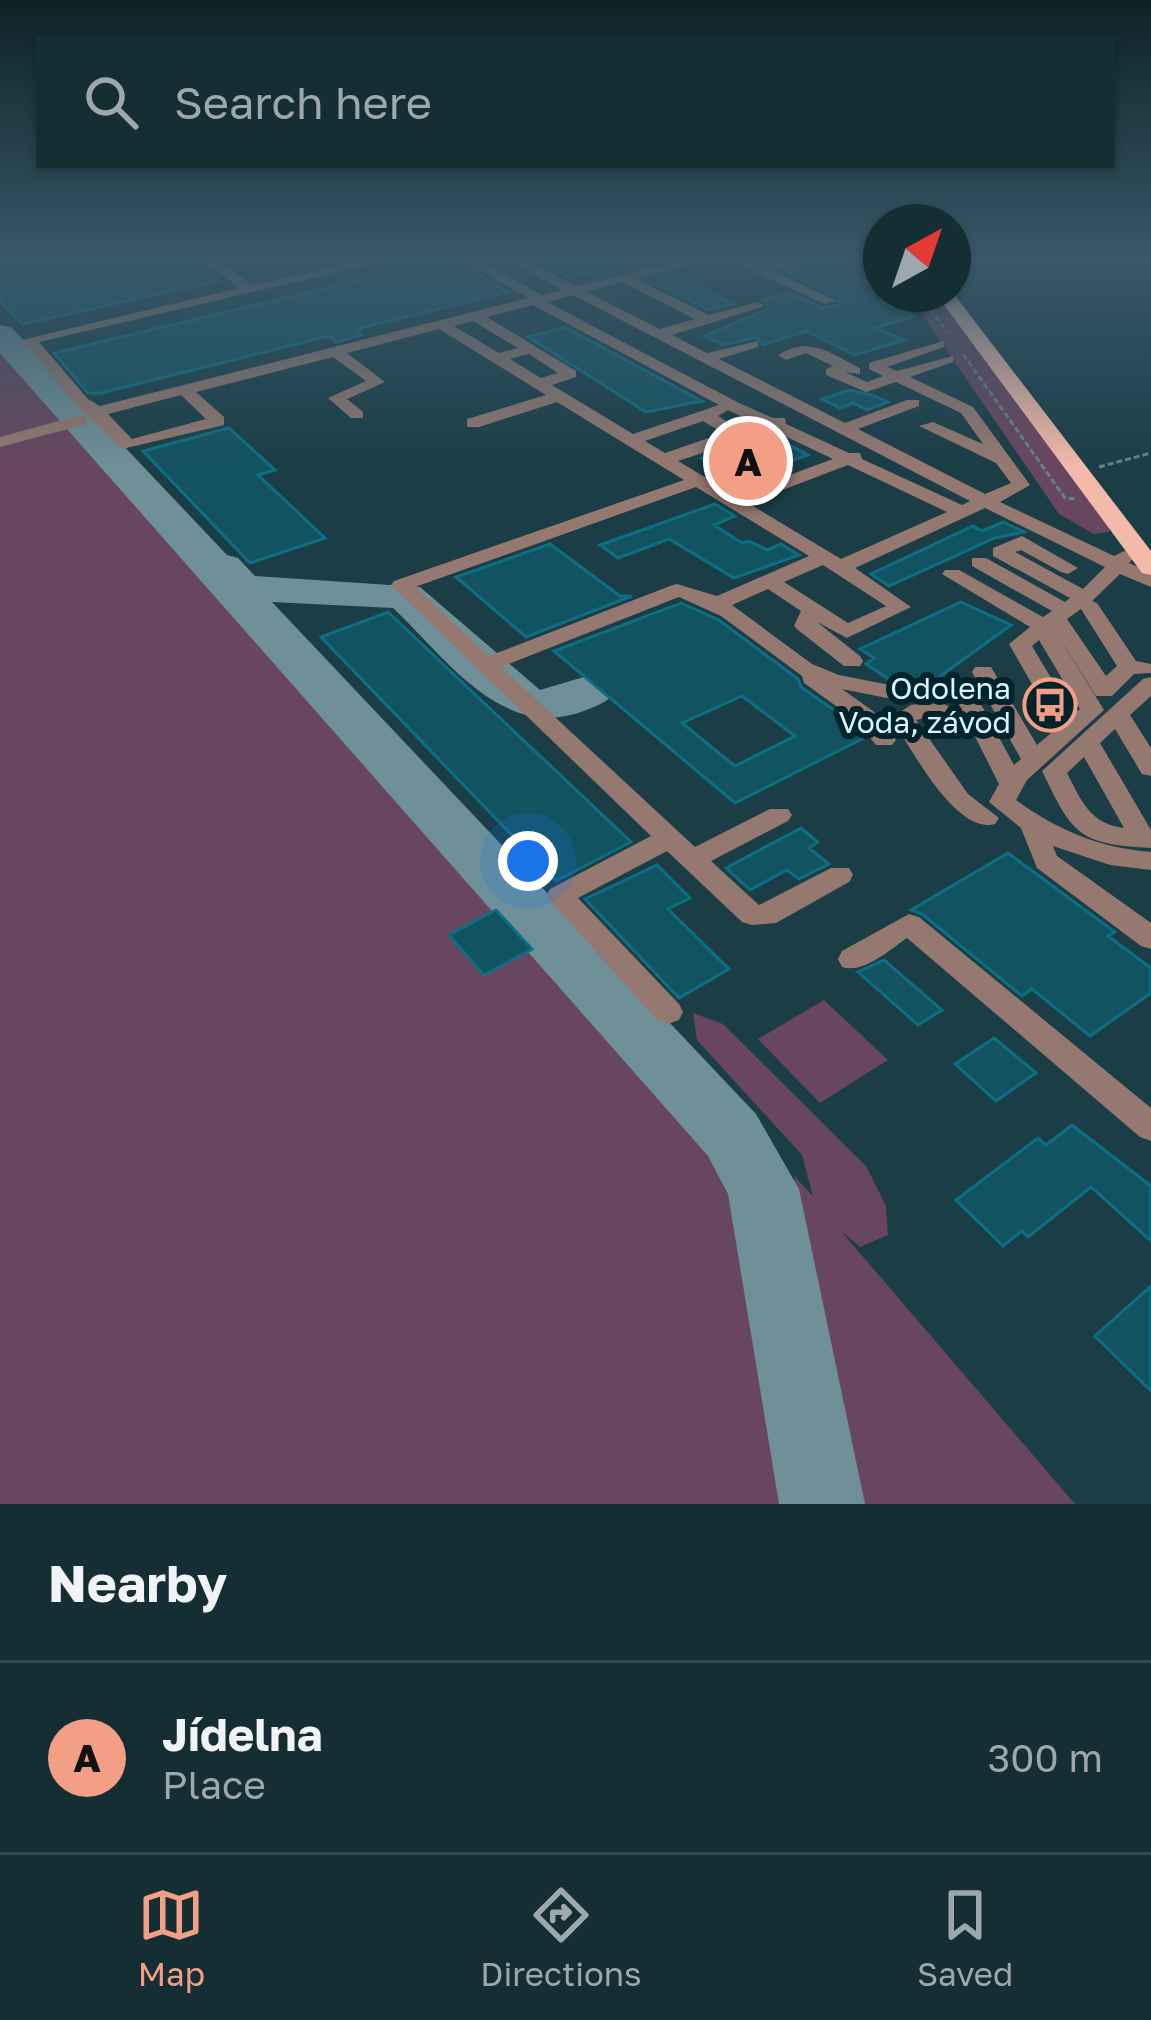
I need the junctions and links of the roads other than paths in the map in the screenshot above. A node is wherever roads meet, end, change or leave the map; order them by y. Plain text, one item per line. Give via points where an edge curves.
1 (84, 327) edge
2 (428, 327) edge
3 (446, 327) edge
4 (493, 327) edge
5 (587, 327) edge
6 (644, 327) edge
7 (683, 327) edge
8 (970, 327) edge
9 (658, 334) junction
10 (753, 344) dead end
11 (531, 349) junction
12 (335, 351) junction
13 (786, 355) dead end
14 (953, 357) junction
15 (497, 358) junction
16 (705, 358) junction
17 (874, 366) junction
18 (847, 367) junction
19 (896, 376) junction
20 (538, 384) junction
21 (184, 389) junction
22 (916, 395) junction
23 (558, 396) junction
24 (940, 397) junction
25 (887, 398) dead end
26 (858, 402) dead end
27 (733, 406) junction
28 (809, 412) junction
29 (357, 415) dead end
30 (705, 415) junction
31 (89, 416) junction
32 (946, 418) dead end
33 (473, 423) dead end
34 (773, 424) junction
35 (835, 425) junction
36 (927, 426) dead end
37 (985, 433) junction
38 (736, 434) junction
39 (631, 440) junction
40 (0, 442) edge
41 (881, 448) junction
42 (1003, 459) junction
43 (663, 460) junction
44 (846, 460) junction
45 (697, 481) junction
46 (732, 502) junction
47 (988, 503) junction
48 (964, 514) junction
49 (1134, 560) edge
50 (832, 562) junction
51 (979, 562) dead end
52 (1068, 568) dead end
53 (952, 574) dead end
54 (769, 581) junction
55 (1151, 581) edge
56 (716, 604) junction
57 (812, 609) junction
58 (1055, 621) junction
59 (852, 661) dead end
60 (488, 665) junction
61 (1140, 668) edge
62 (808, 671) junction
63 (983, 672) dead end
64 (1151, 684) edge
65 (962, 689) dead end
66 (887, 692) dead end
67 (939, 708) dead end
68 (1118, 714) junction
69 (1079, 730) junction
70 (884, 740) dead end
71 (1034, 761) junction
72 (1151, 768) edge
73 (1000, 802) junction
74 (779, 815) dead end
75 (1033, 826) junction
76 (669, 838) junction
77 (1146, 854) edge
78 (693, 859) junction
79 (840, 875) dead end
80 (1151, 938) edge
81 (852, 959) dead end
82 (668, 1012) dead end
83 (1151, 1127) edge

1 - 31 lane via 29,340
2 - 12 lane
3 - 15 lane
4 - 11 lane
5 - 27 lane
6 - 9 lane
7 - 9 lane
8 - 49 main road via 1098,498
9 - 16 lane
10 - 16 lane
11 - 15 lane
11 - 20 lane via 572,374
12 - 21 lane
12 - 29 lane via 377,382 336,398
13 - 18 lane via 808,348
14 - 17 lane
14 - 19 lane
14 - 22 lane
14 - 24 lane
15 - 20 lane
16 - 28 lane
17 - 18 lane
17 - 19 lane
18 - 19 lane via 831,372 866,387
19 - 22 lane
20 - 23 lane
21 - 31 lane
21 - 31 lane via 218,421 128,445
22 - 24 lane
22 - 25 lane
22 - 35 lane
23 - 33 lane
23 - 39 lane
24 - 37 lane via 967,410
26 - 35 lane via 862,407
27 - 30 lane
27 - 34 lane
28 - 34 lane
28 - 35 lane
30 - 38 lane
30 - 39 lane
31 - 40 lane
32 - 37 lane
34 - 38 lane
34 - 44 lane
35 - 41 lane
36 - 42 lane
37 - 42 lane
38 - 43 lane
39 - 43 lane
41 - 44 lane
41 - 47 lane
42 - 47 lane via 1021,485
43 - 45 lane
44 - 46 lane
44 - 48 lane
45 - 46 lane
45 - 60 lane via 401,586
46 - 50 lane
47 - 48 lane
47 - 49 lane
48 - 50 lane
49 - 55 lane
49 - 58 lane
50 - 54 lane
50 - 57 lane via 901,608 847,632
51 - 58 lane
52 - 58 lane via 1022,542 1000,552
53 - 58 lane
54 - 56 lane
54 - 57 lane
56 - 60 lane via 676,590
56 - 62 lane
57 - 59 lane via 805,626
58 - 61 lane
58 - 61 lane via 1104,691
58 - 69 lane
60 - 76 lane
62 - 66 lane
62 - 70 lane
63 - 71 lane
64 - 68 lane
65 - 73 lane
67 - 73 lane via 903,718 959,800
68 - 69 lane
68 - 72 lane
69 - 71 lane
69 - 77 lane
69 - 77 lane via 1054,771 1082,827
71 - 73 lane
73 - 75 lane
74 - 78 lane
75 - 77 lane via 1090,850
75 - 80 lane via 1046,860
76 - 78 lane
76 - 82 lane via 560,896
78 - 79 lane via 752,915 766,916
81 - 83 lane via 909,924

